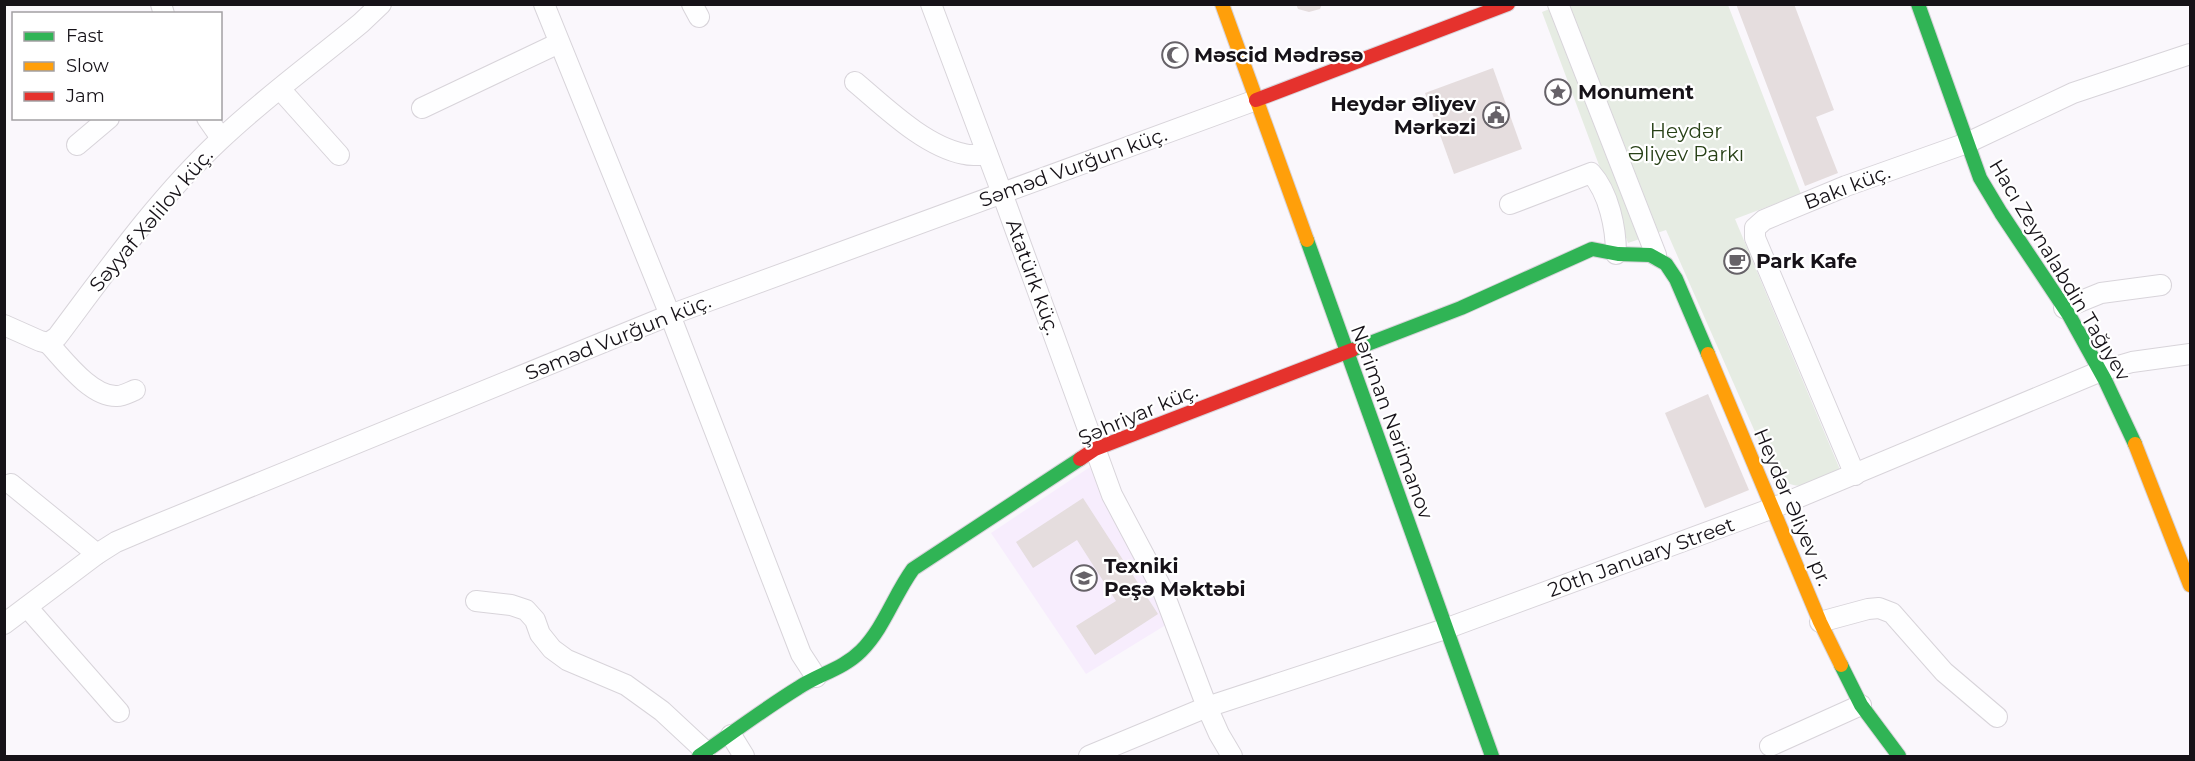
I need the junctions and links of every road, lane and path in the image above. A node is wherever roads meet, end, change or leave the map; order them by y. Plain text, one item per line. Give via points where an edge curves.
1 (381, 4) edge
2 (544, 4) edge
3 (931, 4) edge
4 (1222, 4) edge
5 (1508, 4) edge
6 (1558, 4) edge
7 (1918, 4) edge
8 (559, 44) junction
9 (2190, 54) edge
10 (855, 82) dead end
11 (280, 89) junction
12 (1256, 100) junction
13 (422, 108) dead end
14 (107, 120) edge
15 (208, 120) edge
16 (221, 138) junction
17 (1967, 144) junction
18 (76, 145) dead end
19 (339, 154) dead end
20 (987, 154) junction
21 (1002, 193) junction
22 (1510, 204) dead end
23 (1616, 254) junction
24 (1662, 259) junction
25 (2161, 285) dead end
26 (2064, 308) junction
27 (670, 315) junction
28 (4, 325) edge
29 (48, 343) junction
30 (1347, 353) junction
31 (2190, 354) edge
32 (2101, 371) junction
33 (135, 390) dead end
34 (1095, 449) junction
35 (1855, 475) junction
36 (11, 484) dead end
37 (1773, 508) junction
38 (97, 554) junction
39 (2190, 585) edge
40 (476, 602) dead end
41 (27, 607) junction
42 (1820, 622) junction
43 (4, 624) edge
44 (1445, 629) junction
45 (816, 677) junction
46 (1861, 705) junction
47 (1207, 707) junction
48 (119, 712) dead end
49 (1997, 717) dead end
50 (731, 735) junction
51 (1770, 746) dead end
52 (702, 754) edge
53 (744, 756) edge
54 (1089, 756) edge
55 (1232, 756) edge
56 (1492, 756) edge
57 (1899, 756) edge

1 - 11 street, Səyyaf Xəlilov küç.
2 - 8 street
3 - 20 street, Atatürk küç.
4 - 12 street, Nəriman Nərimanov
5 - 12 street
6 - 24 street
7 - 17 street, Hacı Zeynalabdin Tağıyev
8 - 13 street
8 - 27 street
9 - 17 street, Bakı küç. via 2073,93
10 - 20 street via 922,136 959,153
11 - 16 street, Səyyaf Xəlilov küç.
11 - 19 street
12 - 21 street, Səməd Vurğun küç.
12 - 30 street, Nəriman Nərimanov
14 - 18 street
15 - 16 street
16 - 29 street, Səyyaf Xəlilov küç. via 160,203 57,337
17 - 26 street, Hacı Zeynalabdin Tağıyev via 1994,205
17 - 35 street, Bakı küç. via 1846,186 1764,220 1755,228 1755,238
20 - 21 street, Atatürk küç.
21 - 27 street, Səməd Vurğun küç.
21 - 34 street, Atatürk küç.
22 - 23 street via 1591,173 1614,222
23 - 24 street, Şəhriyar küç. via 1637,252
23 - 30 street, Şəhriyar küç. via 1592,249 1575,255 1461,308
24 - 37 street, Heydər Əliyev pr. via 1689,308
25 - 26 street via 2101,294
26 - 32 street, Hacı Zeynalabdin Tağıyev
27 - 38 street, Səməd Vurğun küç. via 149,528
27 - 45 street via 801,654
28 - 29 street
29 - 33 street via 91,387 118,396
30 - 34 street, Şəhriyar küç.
30 - 44 street, Nəriman Nərimanov
31 - 32 street, 20th January Street via 2132,362
32 - 35 street, 20th January Street
32 - 39 street, Hacı Zeynalabdin Tağıyev via 2166,516
34 - 45 street, Şəhriyar küç. via 913,570 876,634 843,666
34 - 47 street, Atatürk küç. via 1112,495 1163,591
35 - 37 street, 20th January Street
36 - 38 street
37 - 42 street, Heydər Əliyev pr.
37 - 44 street, 20th January Street
38 - 41 street, Səməd Vurğun küç.
40 - 52 street via 526,610 552,649 567,660 626,685 662,711
41 - 43 street, Səməd Vurğun küç.
41 - 48 street
42 - 46 street, Heydər Əliyev pr.
42 - 49 street via 1868,609 1892,613 1944,672
44 - 47 street, 20th January Street
44 - 56 street, Nəriman Nərimanov
45 - 50 street, Şəhriyar küç.
46 - 51 street
46 - 57 street, Heydər Əliyev pr.
47 - 54 street, 20th January Street
47 - 55 street, Atatürk küç.
50 - 52 street, Şəhriyar küç.
50 - 53 street

